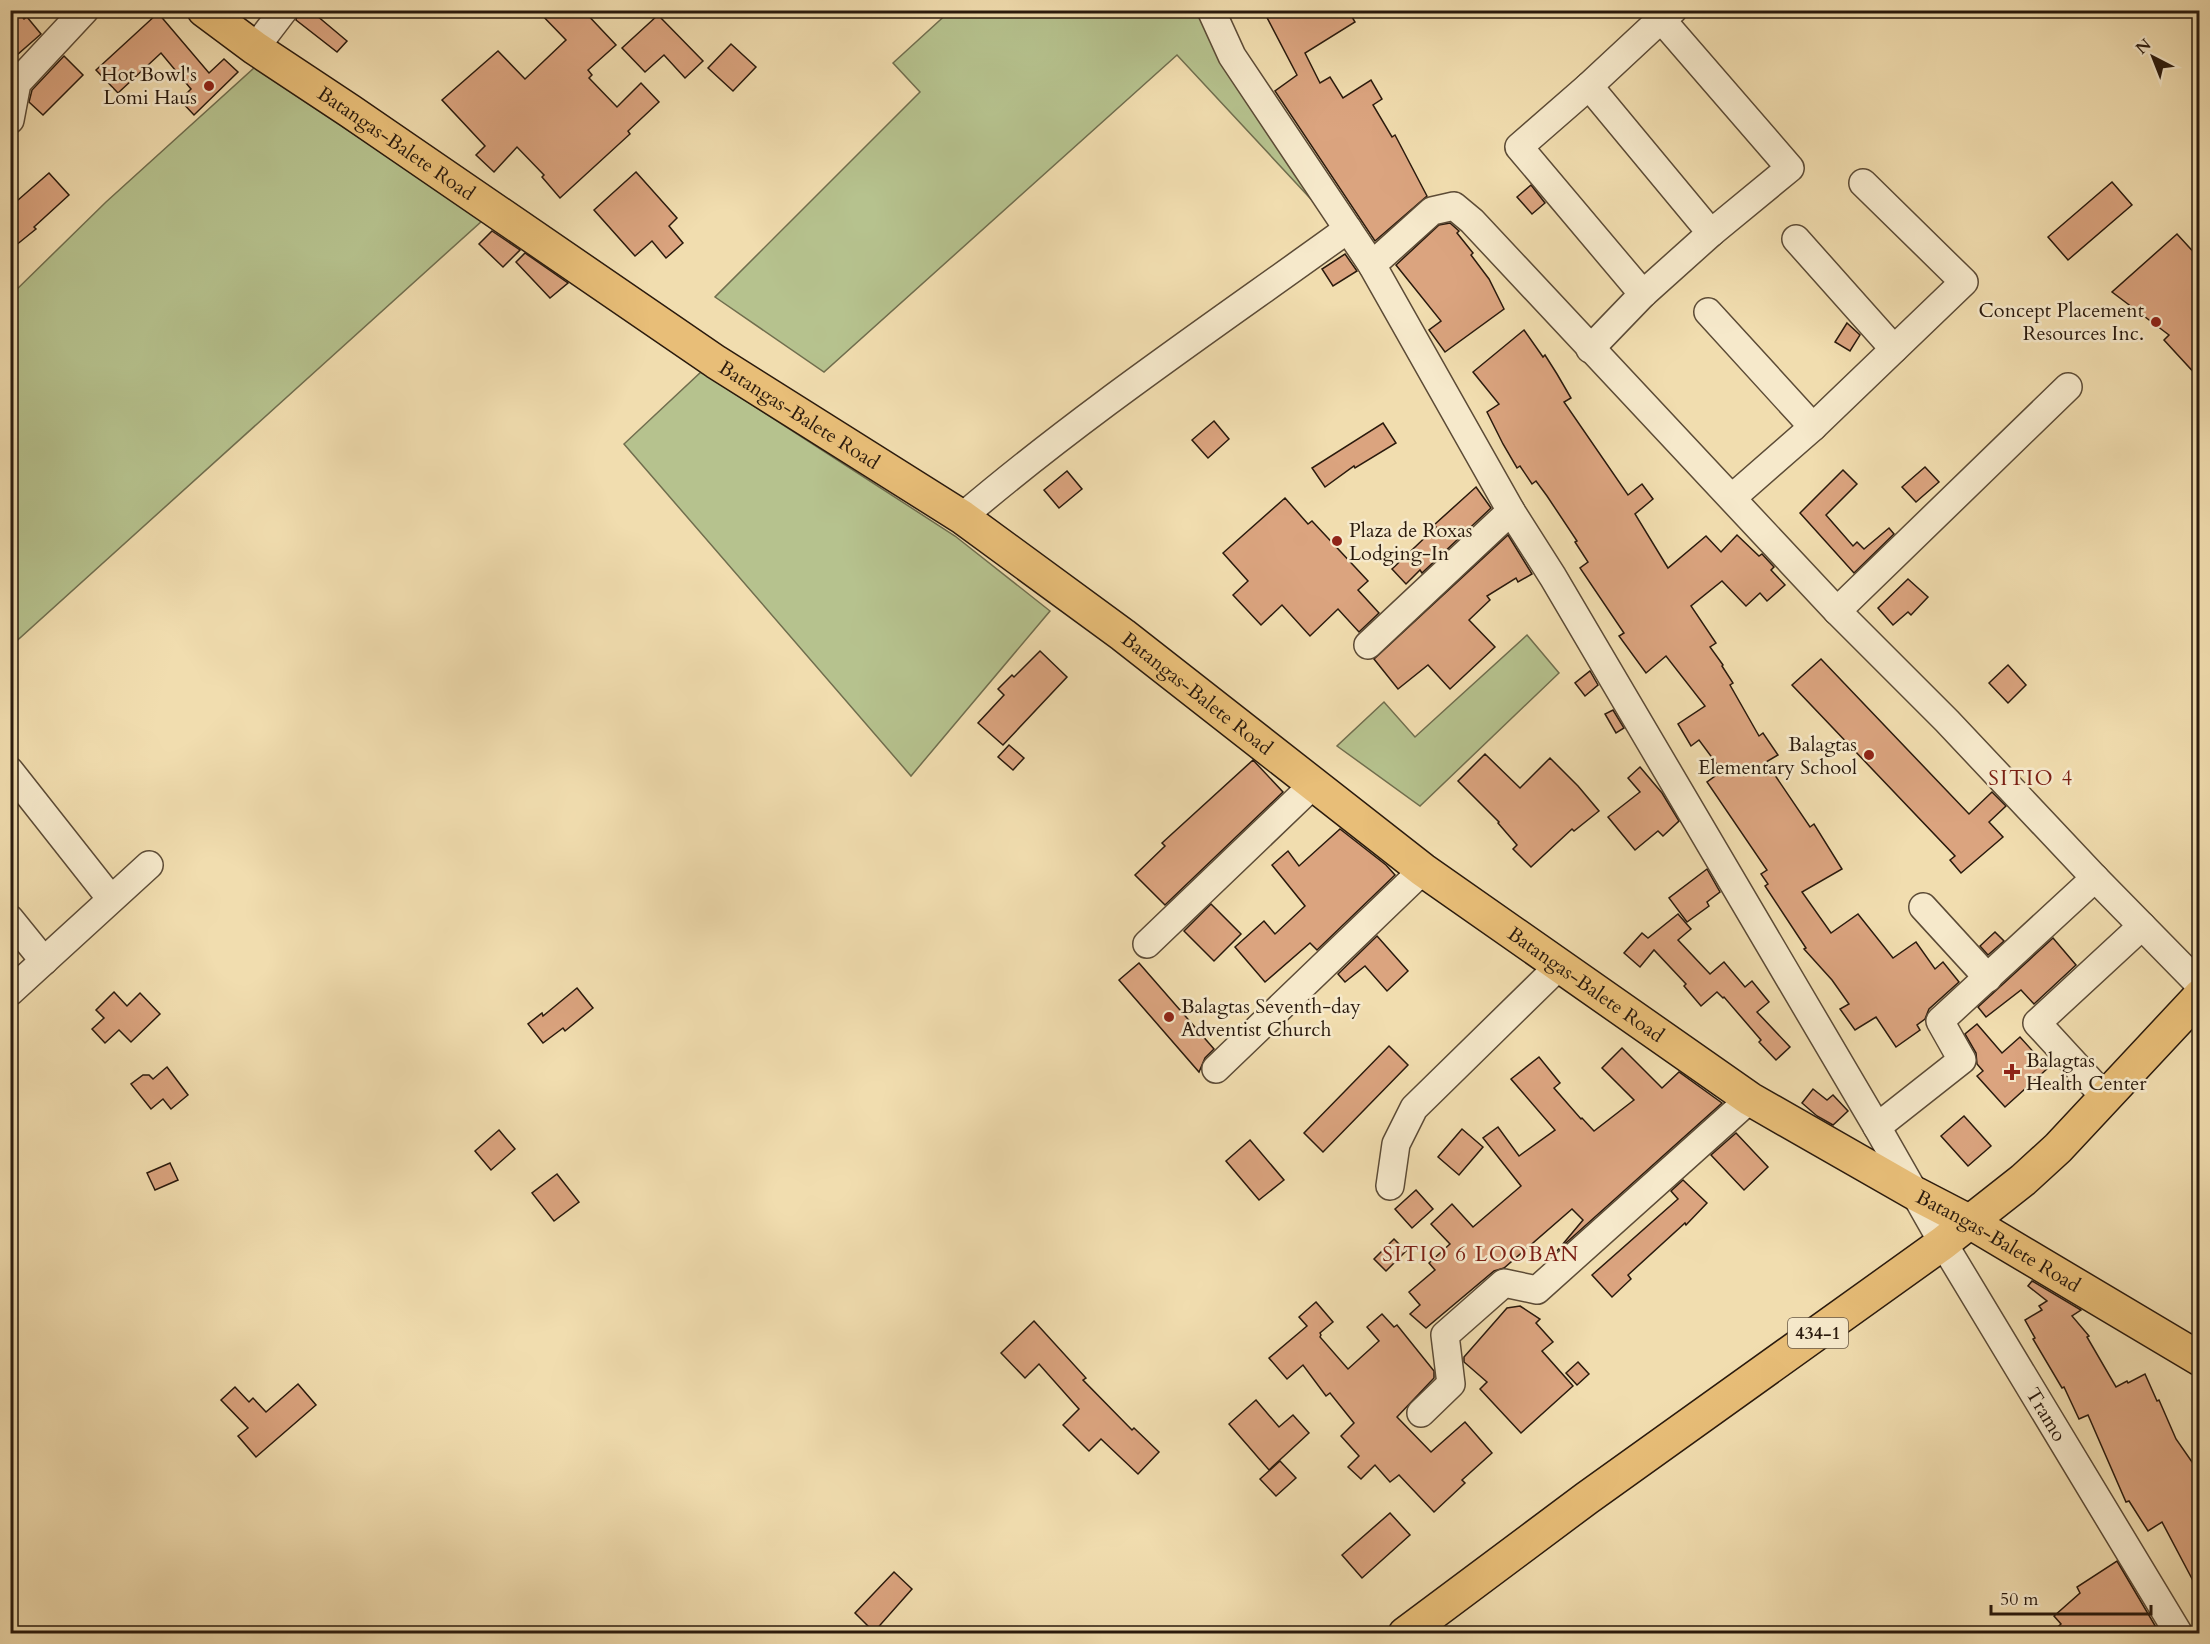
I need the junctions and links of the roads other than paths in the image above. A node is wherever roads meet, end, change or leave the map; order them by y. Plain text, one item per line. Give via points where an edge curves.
1 (85, 10) edge
2 (204, 10) edge
3 (284, 10) edge
4 (1211, 10) edge
5 (1667, 15) edge
6 (255, 48) junction
7 (1589, 86) junction
8 (10, 120) edge
9 (1863, 183) dead end
10 (1348, 229) junction
11 (1712, 233) junction
12 (1796, 239) dead end
13 (1372, 265) junction
14 (1643, 294) junction
15 (1708, 312) dead end
16 (1590, 349) junction
17 (1894, 349) junction
18 (2068, 387) dead end
19 (1813, 427) junction
20 (1733, 497) junction
21 (1510, 511) junction
22 (962, 518) junction
23 (1837, 611) junction
24 (1368, 645) dead end
25 (10, 771) edge
26 (1314, 784) junction
27 (20, 803) edge
28 (149, 864) dead end
29 (1423, 870) junction
30 (2095, 878) junction
31 (111, 899) junction
32 (1923, 906) dead end
33 (10, 919) edge
34 (2142, 926) junction
35 (1147, 944) dead end
36 (44, 961) junction
37 (1559, 966) junction
38 (1988, 978) junction
39 (2199, 985) edge
40 (10, 992) edge
41 (2199, 996) edge
42 (1216, 1069) dead end
43 (2105, 1097) junction
44 (1750, 1099) junction
45 (1877, 1127) junction
46 (1390, 1186) dead end
47 (1916, 1194) junction
48 (1970, 1222) junction
49 (1943, 1243) junction
50 (2199, 1359) edge
51 (1421, 1413) dead end
52 (1405, 1634) edge
53 (2179, 1634) edge

1 - 8 street via 17,83
2 - 6 main road, Batangas-Balete Road
3 - 6 street
4 - 10 street, Tramo via 1232,56
5 - 7 street
5 - 11 street via 1790,168
6 - 22 main road, Batangas-Balete Road via 716,362
7 - 11 street
7 - 14 street via 1520,147
9 - 17 street via 1964,282
10 - 13 street, Tramo
10 - 22 street via 1121,391 1021,467
11 - 14 street
12 - 17 street
13 - 16 street via 1432,211 1454,206
13 - 21 street, Tramo
14 - 16 street
15 - 19 street
16 - 20 street
17 - 19 street
18 - 23 street
19 - 20 street
20 - 23 street
21 - 24 street
21 - 45 street, Tramo via 1553,577
22 - 26 main road, Batangas-Balete Road via 1123,635
23 - 30 street
25 - 27 street
26 - 29 main road, Batangas-Balete Road
26 - 35 street
27 - 31 street
28 - 31 street
29 - 37 main road, Batangas-Balete Road
29 - 42 street
30 - 34 street
30 - 38 street
31 - 36 street
32 - 38 street
33 - 36 street
34 - 39 street
34 - 43 street via 2037,1023
36 - 40 street
37 - 44 main road, Batangas-Balete Road
37 - 46 street via 1414,1108 1396,1144
38 - 45 street via 1940,1021 1962,1060
41 - 43 main road, 434-1
43 - 48 main road, 434-1 via 2058,1148
44 - 47 main road, Batangas-Balete Road
44 - 51 street via 1537,1290 1504,1283 1445,1335 1451,1384
45 - 47 street, Tramo
47 - 48 main road, Batangas-Balete Road
47 - 49 street, Tramo
48 - 49 main road, 434-1
48 - 50 main road, Batangas-Balete Road
49 - 52 main road, 434-1 via 1587,1498
49 - 53 street, Tramo

